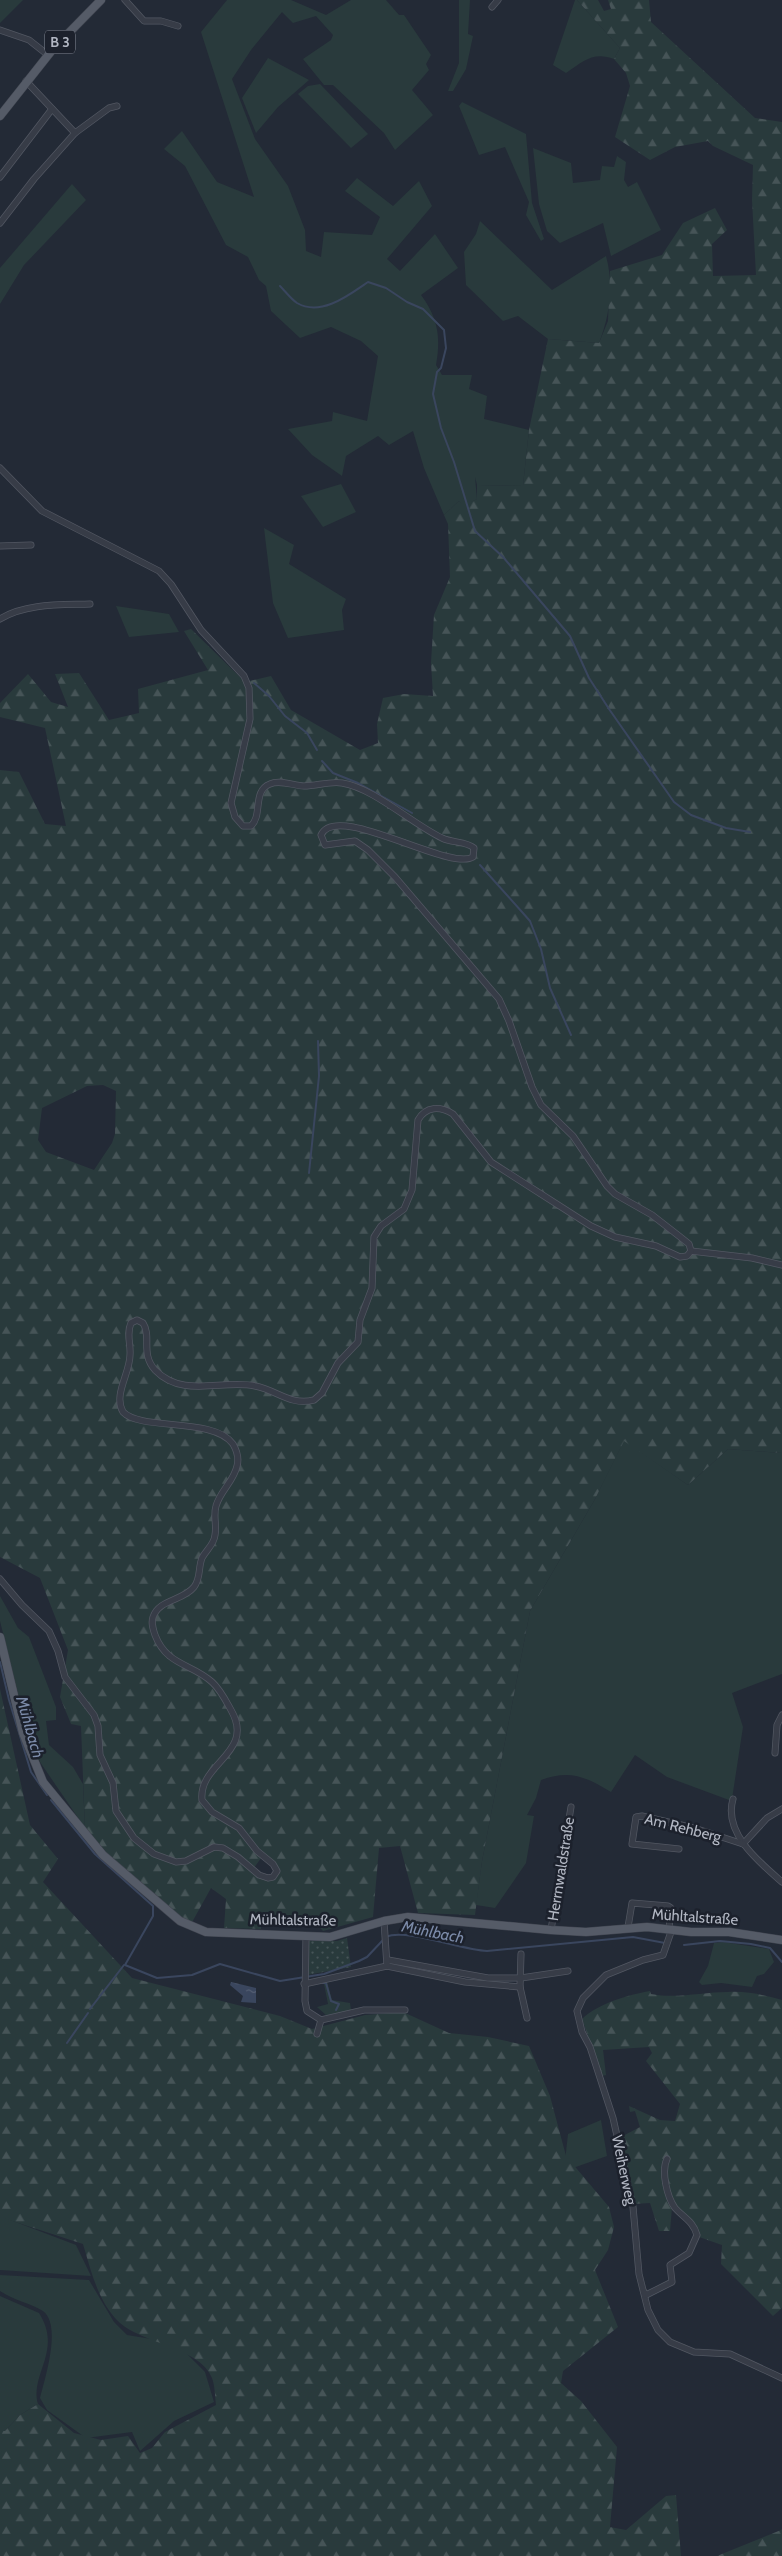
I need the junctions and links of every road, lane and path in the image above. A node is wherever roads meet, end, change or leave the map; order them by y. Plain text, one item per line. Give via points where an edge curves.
1 (125, 0) edge
2 (498, 0) edge
3 (99, 3) edge
4 (492, 6) dead end
5 (178, 26) dead end
6 (0, 30) edge
7 (48, 55) junction
8 (26, 81) junction
9 (117, 106) dead end
10 (52, 109) junction
11 (0, 116) edge
12 (75, 133) junction
13 (0, 177) edge
14 (0, 223) edge
15 (0, 468) edge
16 (31, 545) dead end
17 (0, 546) edge
18 (90, 604) dead end
19 (0, 618) edge
20 (691, 1251) junction
21 (782, 1264) edge
22 (0, 1579) edge
23 (0, 1637) edge
24 (782, 1715) edge
25 (775, 1753) dead end
26 (733, 1800) dead end
27 (571, 1807) dead end
28 (782, 1809) edge
29 (743, 1844) junction
30 (680, 1849) dead end
31 (782, 1882) edge
32 (384, 1921) junction
33 (628, 1927) junction
34 (670, 1929) junction
35 (551, 1930) junction
36 (306, 1936) junction
37 (782, 1940) edge
38 (521, 1954) dead end
39 (387, 1963) junction
40 (568, 1972) dead end
41 (466, 1975) junction
42 (304, 1978) junction
43 (521, 1978) junction
44 (465, 1982) junction
45 (520, 1987) junction
46 (405, 2010) dead end
47 (527, 2018) dead end
48 (321, 2020) junction
49 (317, 2034) dead end
50 (667, 2159) dead end
51 (643, 2291) junction
52 (782, 2378) edge

1 - 5 street via 144,21
2 - 4 street
3 - 7 main road, B 3
6 - 7 street via 29,40
7 - 8 main road, B 3
8 - 10 street
8 - 11 main road, B 3
9 - 12 street via 109,108
10 - 12 street
10 - 13 street
12 - 14 street
15 - 20 street via 42,511 159,571 201,630 244,676 251,694 251,710 231,804 240,823 248,827 253,824 261,793 272,783 302,786 340,783 358,788 448,841 472,845 475,855 470,859 356,827 330,827 323,831 321,838 328,845 355,841 401,884 499,999 541,1105 573,1136 607,1186 686,1241
16 - 17 street
18 - 19 street via 42,606
20 - 21 street
20 - 22 street via 680,1257 591,1226 499,1168 484,1155 453,1114 433,1108 418,1120 412,1190 407,1204 381,1226 374,1237 372,1288 364,1308 358,1342 338,1363 322,1393 314,1400 300,1402 253,1385 202,1387 171,1381 160,1374 148,1359 146,1328 143,1323 133,1321 128,1330 130,1356 119,1400 123,1412 134,1420 218,1433 231,1442 238,1456 234,1475 217,1502 215,1536 202,1558 198,1581 184,1596 160,1606 153,1617 153,1626 158,1642 170,1658 212,1682 234,1716 237,1727 234,1744 205,1781 202,1800 212,1812 239,1828 257,1851 273,1864 277,1871 273,1877 259,1875 223,1848 214,1847 186,1861 176,1862 154,1854 134,1838 116,1811 112,1779 99,1750 96,1720 65,1677 49,1631
23 - 36 main road, Mühltalstraße via 23,1733 37,1772 89,1840 116,1868 193,1928 206,1932
24 - 25 street via 777,1725
26 - 29 street via 730,1816
27 - 35 street, Herrnwaldstraße
28 - 29 street via 767,1818
29 - 30 street, Am Rehberg via 694,1828 636,1817 632,1844
29 - 31 street
32 - 35 main road, Mühltalstraße via 408,1917
32 - 36 main road, Mühltalstraße via 337,1936
32 - 39 street
33 - 34 main road, Mühltalstraße
33 - 34 street via 632,1903 671,1908
33 - 35 main road, Mühltalstraße via 586,1932
34 - 37 main road, Mühltalstraße via 730,1932
34 - 51 street, Weiherweg via 663,1955 606,1975 583,1998 577,2011 613,2118 633,2207
36 - 42 street
38 - 43 street
39 - 41 street
39 - 42 street
39 - 44 street
40 - 43 street
41 - 43 street
41 - 44 street
42 - 48 street via 307,2011
43 - 45 street
44 - 45 street
45 - 47 street
46 - 48 street via 364,2010
48 - 49 street
50 - 51 street via 664,2170 672,2201 675,2208 690,2220 697,2235 689,2253 670,2265 672,2282 646,2296
51 - 52 street, Weiherweg via 651,2320 670,2342 694,2352 730,2354

